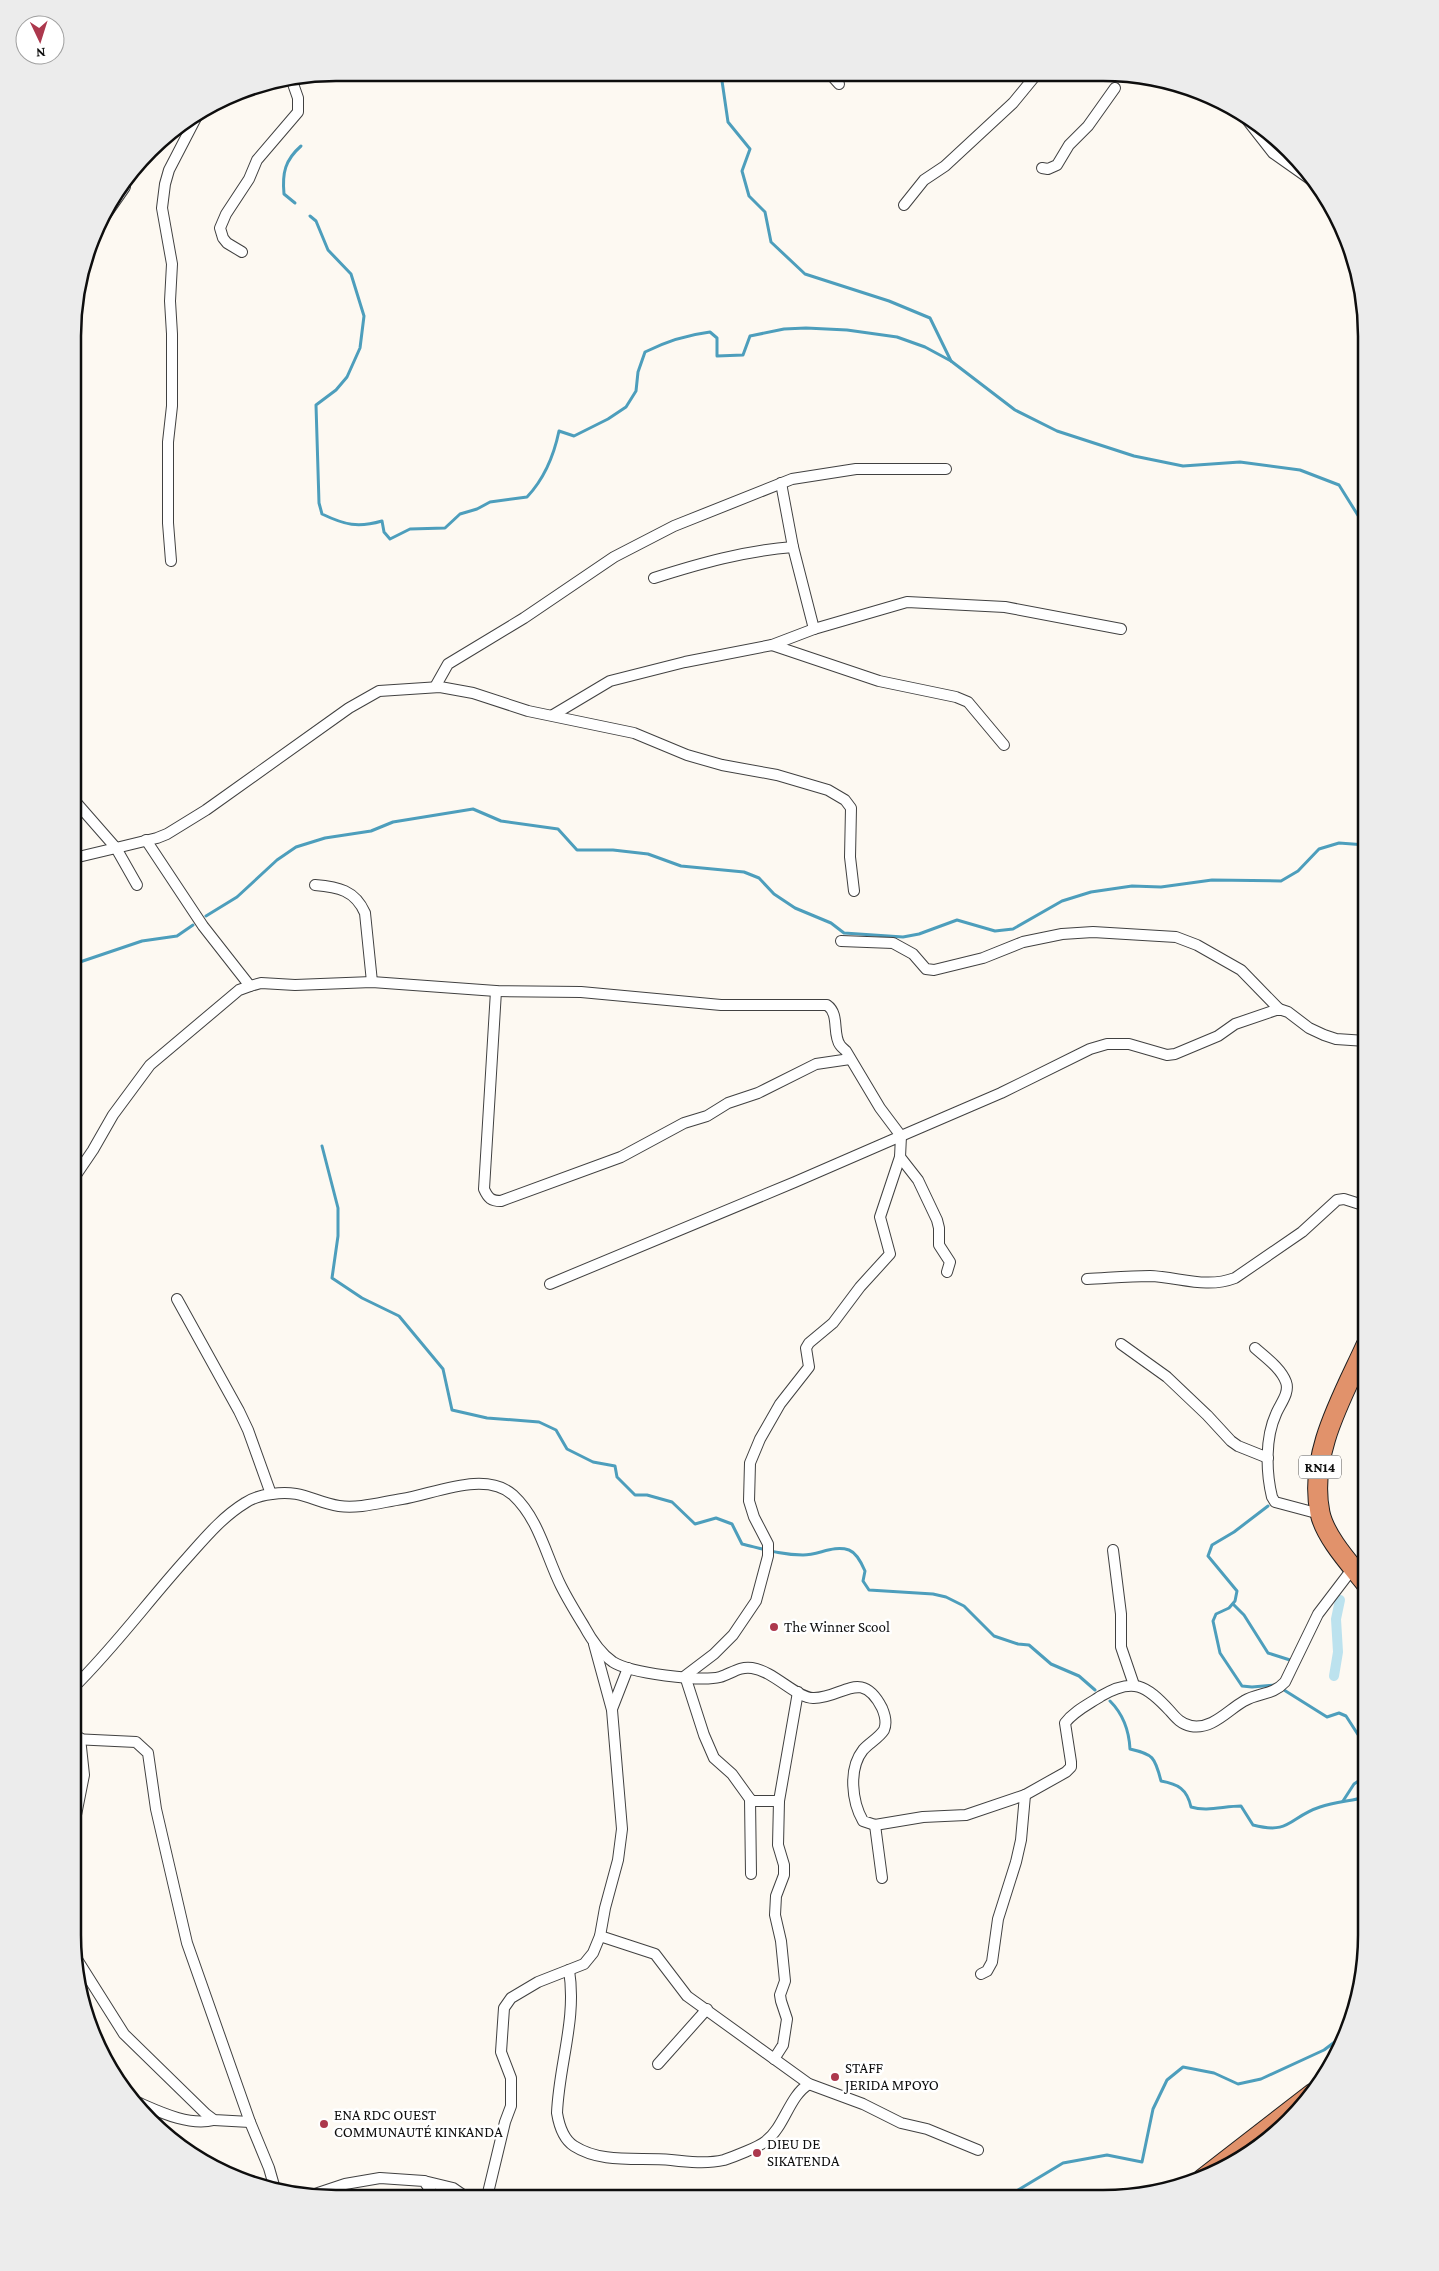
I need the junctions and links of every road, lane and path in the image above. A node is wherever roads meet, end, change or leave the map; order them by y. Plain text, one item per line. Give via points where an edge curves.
1 (836, 81) edge
2 (1030, 81) edge
3 (839, 84) dead end
4 (293, 85) edge
5 (1115, 88) dead end
6 (192, 126) edge
7 (1258, 134) edge
8 (1293, 167) edge
9 (1042, 168) dead end
10 (904, 205) dead end
11 (242, 252) dead end
12 (946, 470) dead end
13 (781, 483) junction
14 (793, 546) junction
15 (171, 561) dead end
16 (654, 578) dead end
17 (814, 629) junction
18 (1121, 629) dead end
19 (772, 645) junction
20 (435, 687) junction
21 (553, 715) junction
22 (1004, 745) dead end
23 (81, 808) edge
24 (146, 840) junction
25 (116, 848) junction
26 (81, 856) edge
27 (137, 885) dead end
28 (315, 885) dead end
29 (854, 891) dead end
30 (841, 941) dead end
31 (372, 982) junction
32 (250, 986) junction
33 (496, 991) junction
34 (1279, 1009) junction
35 (1358, 1040) edge
36 (850, 1059) junction
37 (901, 1136) junction
38 (900, 1157) junction
39 (81, 1168) edge
40 (1358, 1203) edge
41 (947, 1272) dead end
42 (1087, 1279) dead end
43 (550, 1284) dead end
44 (177, 1299) dead end
45 (1121, 1344) dead end
46 (1255, 1348) dead end
47 (1358, 1363) edge
48 (1268, 1458) junction
49 (270, 1494) junction
50 (1320, 1514) junction
51 (1113, 1550) dead end
52 (1358, 1563) edge
53 (1358, 1567) edge
54 (594, 1644) junction
55 (628, 1668) junction
56 (685, 1676) junction
57 (81, 1680) edge
58 (1134, 1685) junction
59 (798, 1692) junction
60 (612, 1710) junction
61 (81, 1738) edge
62 (81, 1761) edge
63 (81, 1790) edge
64 (1024, 1795) junction
65 (750, 1799) junction
66 (779, 1801) junction
67 (876, 1825) junction
68 (751, 1874) dead end
69 (882, 1878) dead end
70 (600, 1936) junction
71 (83, 1969) edge
72 (569, 1970) junction
73 (982, 1974) dead end
74 (707, 2009) junction
75 (774, 2059) junction
76 (658, 2064) dead end
77 (809, 2084) junction
78 (149, 2107) edge
79 (214, 2120) junction
80 (250, 2122) junction
81 (1274, 2123) edge
82 (978, 2150) dead end
83 (1240, 2150) edge
84 (424, 2181) junction
85 (273, 2182) edge
86 (328, 2190) edge
87 (430, 2190) edge
88 (456, 2190) edge
89 (489, 2190) edge

1 - 3 street
2 - 10 street via 1013,103 945,166 924,180
4 - 11 street via 298,112 257,160 220,228 227,243
5 - 9 street via 1057,165
6 - 15 street via 169,170 162,208 172,264 172,406 168,442
7 - 8 street via 1273,153
12 - 13 street via 856,469
13 - 14 street
13 - 20 street via 674,526 614,557 524,618 448,664
14 - 16 street via 719,558
14 - 17 street
17 - 18 street via 906,602 1005,607
17 - 19 street
19 - 21 street via 610,681
19 - 22 street via 879,681 956,696 968,702
20 - 21 street via 473,693 528,711
20 - 24 street via 379,691 349,708 206,810 162,836
21 - 29 street via 634,733 722,765 777,775 828,790 845,800 851,808 850,857
23 - 25 street
24 - 25 street
24 - 32 street via 203,926
25 - 26 street
25 - 27 street
28 - 31 street via 342,888 361,903 365,913
30 - 34 street via 893,943 913,954 926,969 934,970 983,958 1023,942 1062,934 1093,932 1176,937 1192,942 1241,970
31 - 32 street via 261,983
31 - 33 street
32 - 39 street via 239,990 150,1065 113,1115
33 - 36 street via 581,992 721,1005 827,1005 832,1012 839,1044
33 - 36 street via 484,1190 493,1201 501,1201 621,1157 684,1123 708,1116 728,1103 758,1093 816,1064
34 - 35 street via 1324,1035
34 - 37 street via 1235,1024 1218,1036 1175,1054 1167,1055 1120,1043 1090,1049 1001,1093
36 - 37 street
37 - 38 street
37 - 43 street
38 - 41 street via 918,1180 937,1220 940,1228 938,1241 950,1262
38 - 56 street via 880,1217 890,1254 833,1323 809,1343 806,1348 809,1367 780,1404 750,1464 749,1501 768,1544 768,1556 756,1600 733,1635
40 - 42 street via 1337,1200 1302,1232 1223,1283 1150,1276
44 - 49 street via 239,1411
45 - 48 street via 1167,1377 1208,1414 1231,1441
46 - 48 street via 1280,1372 1287,1389 1270,1433
47 - 50 highway, RN14 via 1324,1441 1319,1476
48 - 50 street via 1270,1489 1275,1502
49 - 54 street via 301,1493 350,1507 474,1483 502,1487 514,1496 539,1533 560,1585
49 - 57 street via 247,1501 211,1531
50 - 52 highway, RN14 via 1326,1528
51 - 58 street via 1121,1614 1121,1647
53 - 58 street via 1318,1614 1285,1682 1277,1690 1249,1698 1207,1725 1192,1726 1179,1721 1146,1688
54 - 55 street via 612,1662
54 - 60 street
55 - 56 street via 649,1674
55 - 60 street
56 - 59 street via 711,1678 747,1667 776,1676
56 - 65 street via 714,1758 732,1774
58 - 64 street via 1108,1692 1070,1717 1065,1723 1071,1767
59 - 66 street
59 - 67 street via 815,1698 852,1686 860,1687 874,1695 883,1710 885,1729 864,1749 854,1774 857,1810 863,1821
60 - 70 street via 622,1830
61 - 80 street via 136,1742 148,1753 156,1809 187,1943
62 - 63 street via 84,1775
64 - 67 street via 957,1817 923,1817
64 - 73 street via 1016,1862 998,1919 992,1962
65 - 66 street
65 - 68 street
66 - 75 street via 778,1845 784,1875 776,1896 775,1915 785,1981 780,1995 787,2019 783,2045
67 - 69 street
70 - 72 street via 584,1964
70 - 74 street via 655,1954 687,1996
71 - 79 street via 124,2034
72 - 77 street via 573,1991 571,2025 557,2113 560,2126 572,2145 612,2158 686,2163 724,2160 765,2142 786,2116 801,2089
72 - 89 street via 538,1982 511,1998 504,2008 501,2052 511,2078 511,2106
74 - 75 street
74 - 76 street
75 - 77 street
77 - 82 street via 863,2104 901,2123 927,2129
78 - 79 street via 186,2120
79 - 80 street
80 - 85 street
81 - 83 highway
84 - 86 street via 380,2178
84 - 87 street
84 - 88 street

